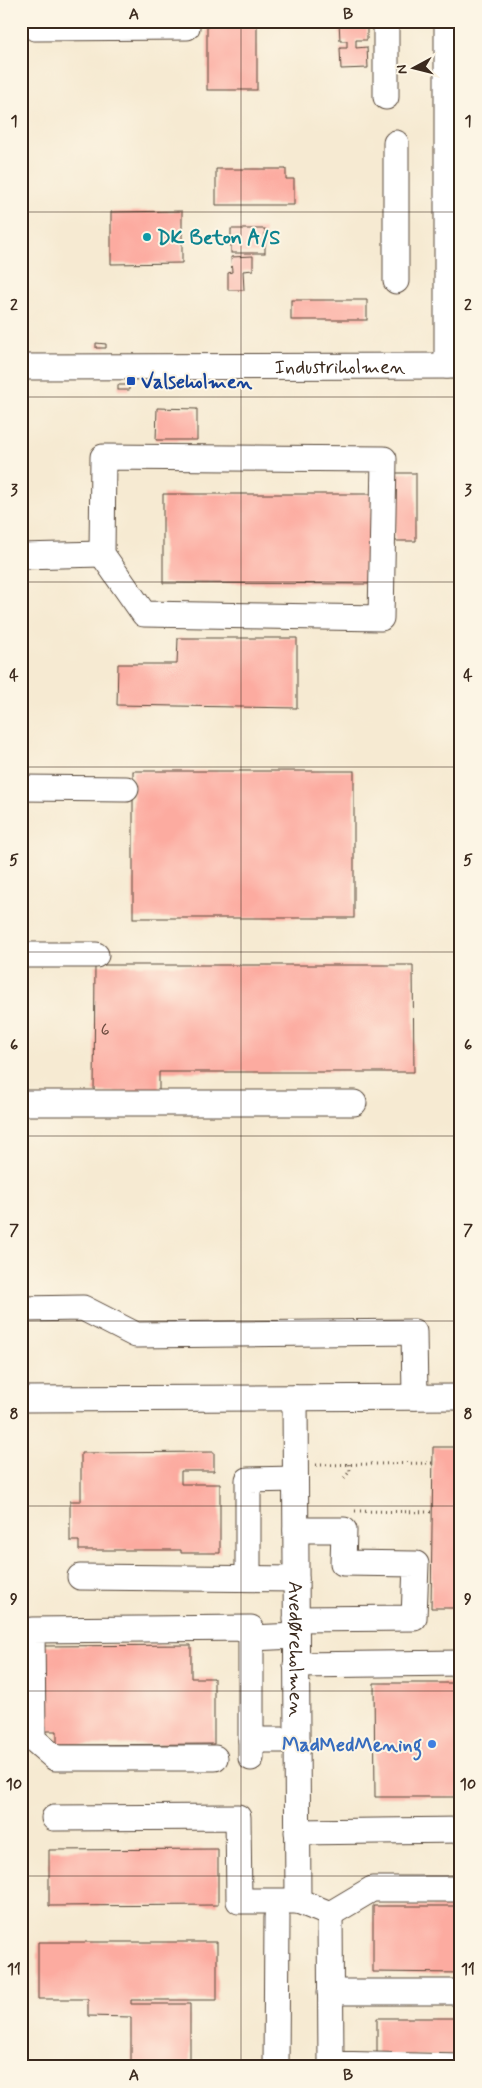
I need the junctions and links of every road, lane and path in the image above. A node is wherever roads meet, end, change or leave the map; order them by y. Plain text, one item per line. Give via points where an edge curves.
1 (187, 21) edge
2 (386, 21) edge
3 (447, 21) edge
4 (35, 28) dead end
5 (454, 82) edge
6 (386, 98) dead end
7 (396, 143) dead end
8 (454, 172) edge
9 (396, 281) dead end
10 (454, 366) edge
11 (21, 367) edge
12 (102, 554) junction
13 (21, 556) edge
14 (21, 788) edge
15 (126, 789) dead end
16 (21, 955) edge
17 (96, 955) dead end
18 (21, 1103) edge
19 (354, 1103) dead end
20 (21, 1309) edge
21 (415, 1397) junction
22 (461, 1397) edge
23 (295, 1398) junction
24 (21, 1399) edge
25 (432, 1463) dead end
26 (349, 1464) junction
27 (295, 1472) junction
28 (344, 1478) dead end
29 (353, 1511) dead end
30 (432, 1512) dead end
31 (296, 1530) junction
32 (80, 1577) dead end
33 (248, 1578) junction
34 (296, 1579) junction
35 (296, 1628) junction
36 (251, 1638) junction
37 (461, 1663) edge
38 (296, 1665) junction
39 (297, 1740) junction
40 (215, 1758) dead end
41 (54, 1818) dead end
42 (461, 1830) edge
43 (297, 1832) junction
44 (461, 1889) edge
45 (298, 1901) junction
46 (330, 1914) junction
47 (277, 1916) dead end
48 (330, 1992) junction
49 (461, 1992) edge
50 (276, 2067) edge
51 (461, 2067) edge

1 - 4 street via 187,27
2 - 6 street
3 - 5 street, Industriholmen
5 - 8 street, Industriholmen
7 - 9 street
8 - 10 street, Industriholmen
10 - 11 street, Industriholmen
12 - 12 street via 103,457 384,459 381,618 144,614
12 - 13 street
14 - 15 street
16 - 17 street
18 - 19 street
20 - 21 street via 83,1308 136,1335 414,1332
21 - 22 street
21 - 23 street
23 - 24 street
23 - 27 street, Avedøreholmen
25 - 26 path
26 - 27 path
26 - 28 path via 350,1471
27 - 31 street, Avedøreholmen
27 - 33 street via 248,1480
29 - 30 path
31 - 34 street, Avedøreholmen
31 - 35 street via 344,1530 343,1563 416,1564 414,1618
32 - 33 street
33 - 34 street
34 - 35 street, Avedøreholmen
35 - 36 street
35 - 38 street, Avedøreholmen
36 - 39 street via 251,1749
36 - 40 street via 251,1628 32,1630 33,1739 55,1758
37 - 38 street
38 - 39 street, Avedøreholmen
39 - 43 street, Avedøreholmen
41 - 45 street via 238,1816 239,1901
42 - 43 street
43 - 45 street, Avedøreholmen
44 - 46 street via 372,1889
45 - 46 street
46 - 48 street
47 - 50 street
48 - 49 street
48 - 51 street via 330,2064

